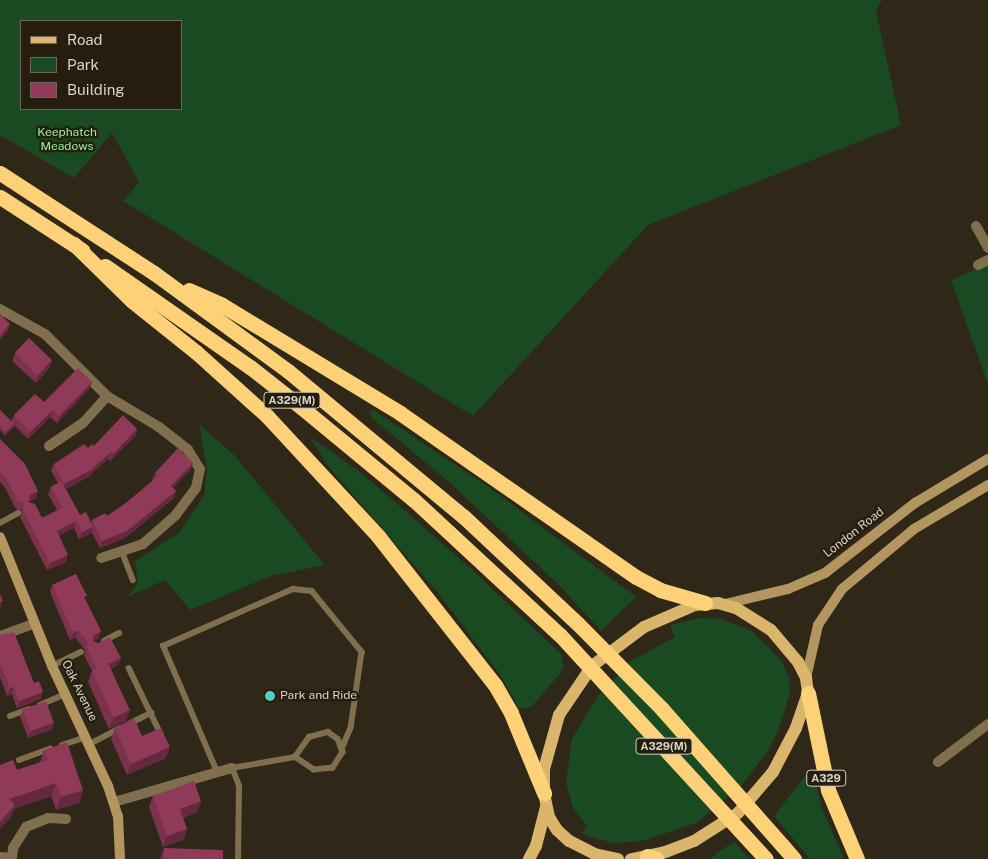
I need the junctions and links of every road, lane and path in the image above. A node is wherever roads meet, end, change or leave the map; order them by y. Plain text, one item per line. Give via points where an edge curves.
1 (0, 173) edge
2 (0, 197) edge
3 (976, 226) dead end
4 (74, 244) junction
5 (988, 248) edge
6 (154, 273) junction
7 (0, 309) edge
8 (106, 396) junction
9 (49, 446) dead end
10 (988, 459) edge
11 (988, 485) edge
12 (18, 513) dead end
13 (0, 523) edge
14 (0, 537) edge
15 (122, 551) junction
16 (101, 558) dead end
17 (133, 580) dead end
18 (705, 603) junction
19 (725, 604) junction
20 (35, 623) junction
21 (119, 633) dead end
22 (0, 636) edge
23 (94, 646) edge
24 (81, 652) dead end
25 (52, 666) junction
26 (129, 668) dead end
27 (806, 678) junction
28 (808, 693) junction
29 (66, 694) junction
30 (151, 713) junction
31 (10, 716) dead end
32 (988, 724) edge
33 (162, 735) edge
34 (88, 740) junction
35 (342, 749) junction
36 (295, 757) junction
37 (20, 760) dead end
38 (938, 762) dead end
39 (232, 768) junction
40 (217, 772) junction
41 (545, 800) junction
42 (114, 802) junction
43 (66, 819) dead end
44 (0, 857) edge
45 (12, 858) edge
46 (652, 858) edge
47 (120, 859) edge
48 (238, 859) edge
49 (529, 859) edge
50 (618, 859) edge
51 (631, 859) edge
52 (766, 859) edge
53 (794, 859) edge
54 (857, 859) edge

1 - 6 highway, A329(M)
2 - 4 highway, A329(M)
3 - 5 street
4 - 41 highway, A329(M) via 132,301 196,352 260,410 378,536 496,685 511,713
4 - 52 highway, A329(M), bridge via 221,346 414,500 560,634
6 - 18 highway, A329(M) via 222,305 400,413 643,582
6 - 53 highway, A329(M), bridge via 241,335 371,436 464,516 662,709
7 - 8 street via 45,334
8 - 9 street via 83,423
8 - 15 street via 159,427 188,450 200,468 196,488 176,515 143,544
10 - 19 main road, London Road via 915,503 825,573 788,589
11 - 27 main road via 914,529 842,589 818,625
12 - 13 lane
14 - 20 main road, Oak Avenue
15 - 16 street
15 - 17 lane
18 - 19 main road
18 - 41 main road via 677,611 644,627 592,666 567,700 554,726 546,759
19 - 27 main road via 771,630 798,662
20 - 22 street
20 - 25 main road, Oak Avenue
21 - 23 lane
24 - 25 lane
25 - 29 main road, Oak Avenue
26 - 30 lane
27 - 28 main road
28 - 46 main road via 781,759 738,813 694,841
28 - 54 highway, A329 via 828,790
29 - 31 lane
29 - 34 main road, Oak Avenue
30 - 33 lane
30 - 34 lane
32 - 38 street
34 - 37 lane
34 - 42 main road, Oak Avenue
35 - 36 lane via 338,764 327,771 314,770
35 - 36 lane via 334,735 321,732 309,737
35 - 40 lane via 351,728 362,652 312,591 293,589 163,646
36 - 39 lane
39 - 40 street
39 - 48 lane via 239,786
40 - 42 street
41 - 49 main road via 536,846
41 - 50 main road via 553,824 565,838 596,854
42 - 47 main road, Oak Avenue via 120,829
43 - 45 street via 48,818 26,827
44 - 45 street
46 - 51 main road

